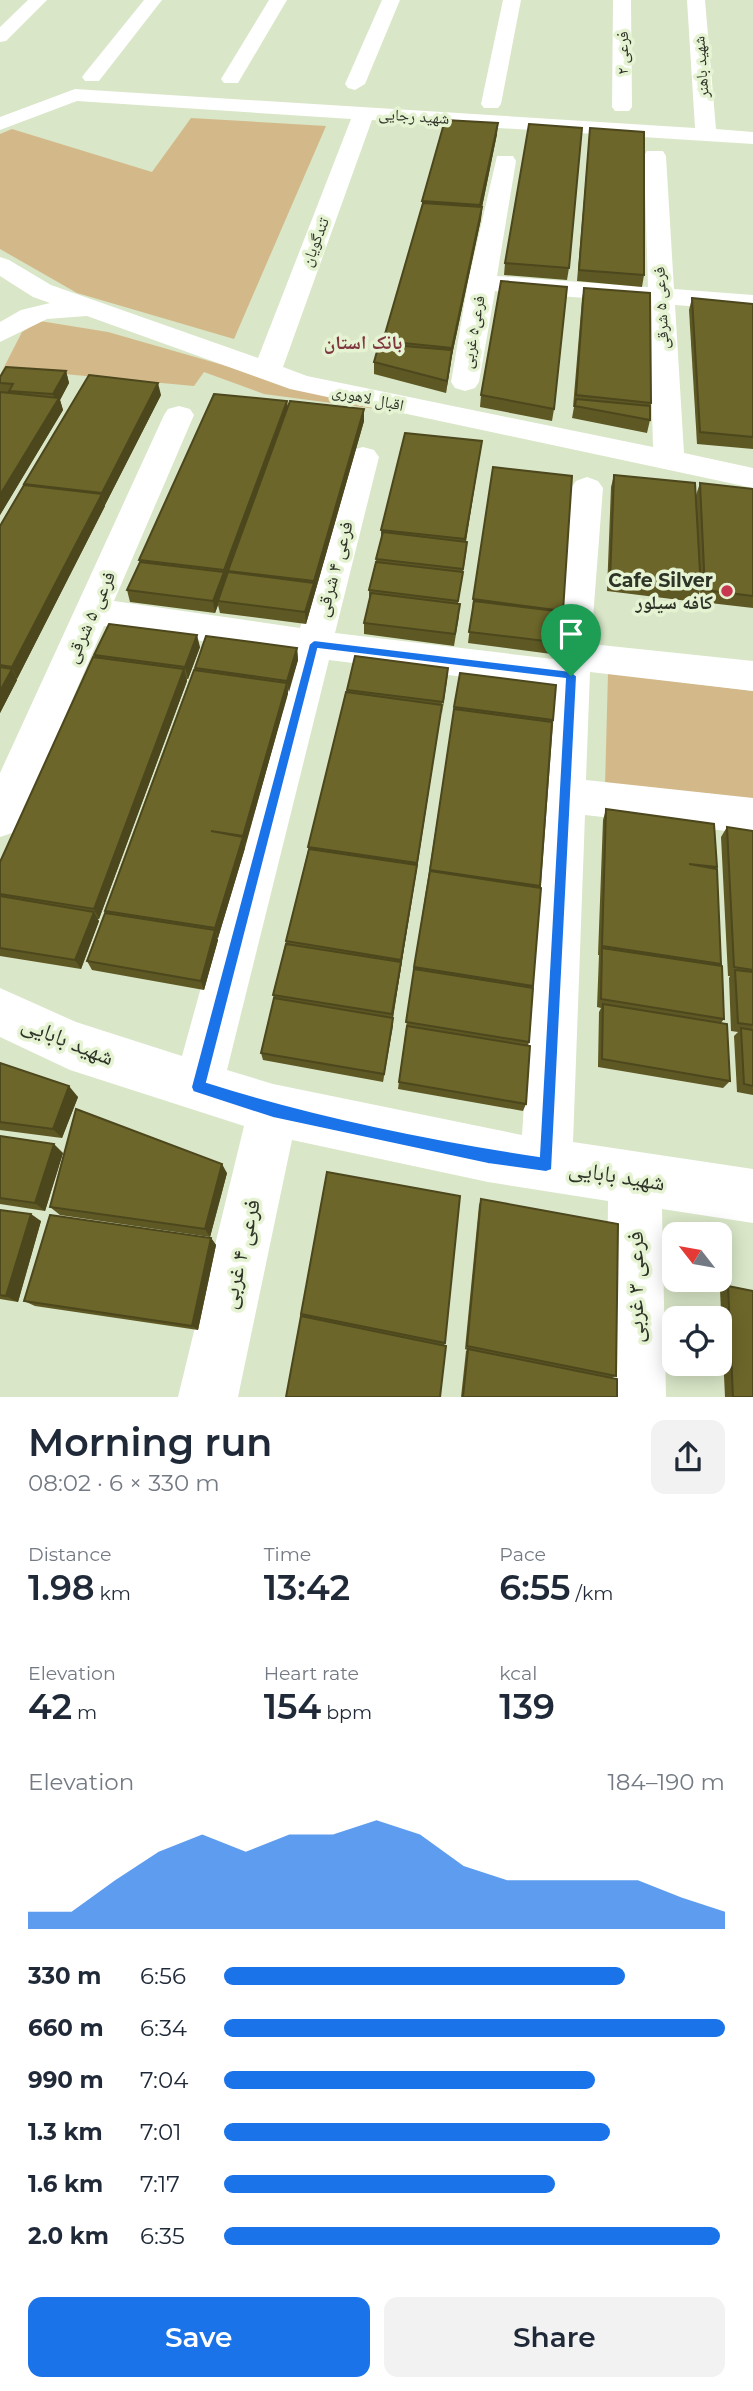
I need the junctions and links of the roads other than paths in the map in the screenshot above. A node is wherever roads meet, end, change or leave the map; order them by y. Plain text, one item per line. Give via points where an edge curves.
1 (38, 0) edge
2 (153, 0) edge
3 (278, 0) edge
4 (391, 0) edge
5 (512, 0) edge
6 (622, 0) edge
7 (696, 0) edge
8 (0, 37) edge
9 (92, 77) dead end
10 (231, 79) dead end
11 (355, 85) dead end
12 (491, 104) dead end
13 (622, 107) dead end
14 (364, 113) junction
15 (0, 124) edge
16 (706, 135) junction
17 (753, 138) edge
18 (655, 156) dead end
19 (505, 161) dead end
20 (0, 265) edge
21 (0, 275) edge
22 (481, 282) junction
23 (660, 295) junction
24 (753, 303) edge
25 (91, 309) junction
26 (0, 334) edge
27 (267, 372) junction
28 (465, 382) dead end
29 (179, 415) dead end
30 (363, 457) dead end
31 (669, 461) junction
32 (753, 478) edge
33 (587, 488) dead end
34 (93, 611) junction
35 (314, 644) junction
36 (572, 666) junction
37 (753, 676) edge
38 (565, 795) junction
39 (753, 816) edge
40 (0, 819) edge
41 (0, 1012) edge
42 (198, 1087) junction
43 (273, 1110) junction
44 (546, 1164) junction
45 (635, 1178) junction
46 (753, 1196) edge
47 (208, 1397) edge
48 (636, 1397) edge

1 - 8 street
2 - 9 street
3 - 10 street
4 - 11 street
5 - 12 street
6 - 13 street, فرعی ۲
7 - 16 street, شهید باهنر
14 - 15 street, شهید رجایی via 75,95
14 - 16 street, شهید رجایی
14 - 27 street, تندگویان
16 - 17 street, شهید رجایی
18 - 23 street, فرعی ۵ شرقی
19 - 22 street
20 - 25 street, اقبال لاهوری via 42,291
21 - 26 street via 11,304
22 - 23 street
22 - 28 street, فرعی۵ غربی
23 - 24 street
23 - 31 street, فرعی ۵ شرقی
25 - 26 street via 47,309
25 - 27 street, اقبال لاهوری
27 - 31 street, اقبال لاهوری via 300,383
29 - 34 street, فرعی ۵ شرقی
30 - 35 street, فرعی ۴ شرقی
31 - 32 street, اقبال لاهوری
33 - 36 street
34 - 35 street
34 - 40 street, فرعی ۵ شرقی
35 - 36 street
35 - 42 street, فرعی ۴ شرقی
36 - 37 street
36 - 38 street
38 - 39 street
38 - 44 street
41 - 42 street, شهید بابایی via 70,1045
42 - 43 street, شهید بابایی
43 - 44 street, شهید بابایی
43 - 47 street, فرعی ۴ غربی
44 - 45 street, شهید بابایی
45 - 46 street, شهید بابایی
45 - 48 street, فرعی ۳ غربی

